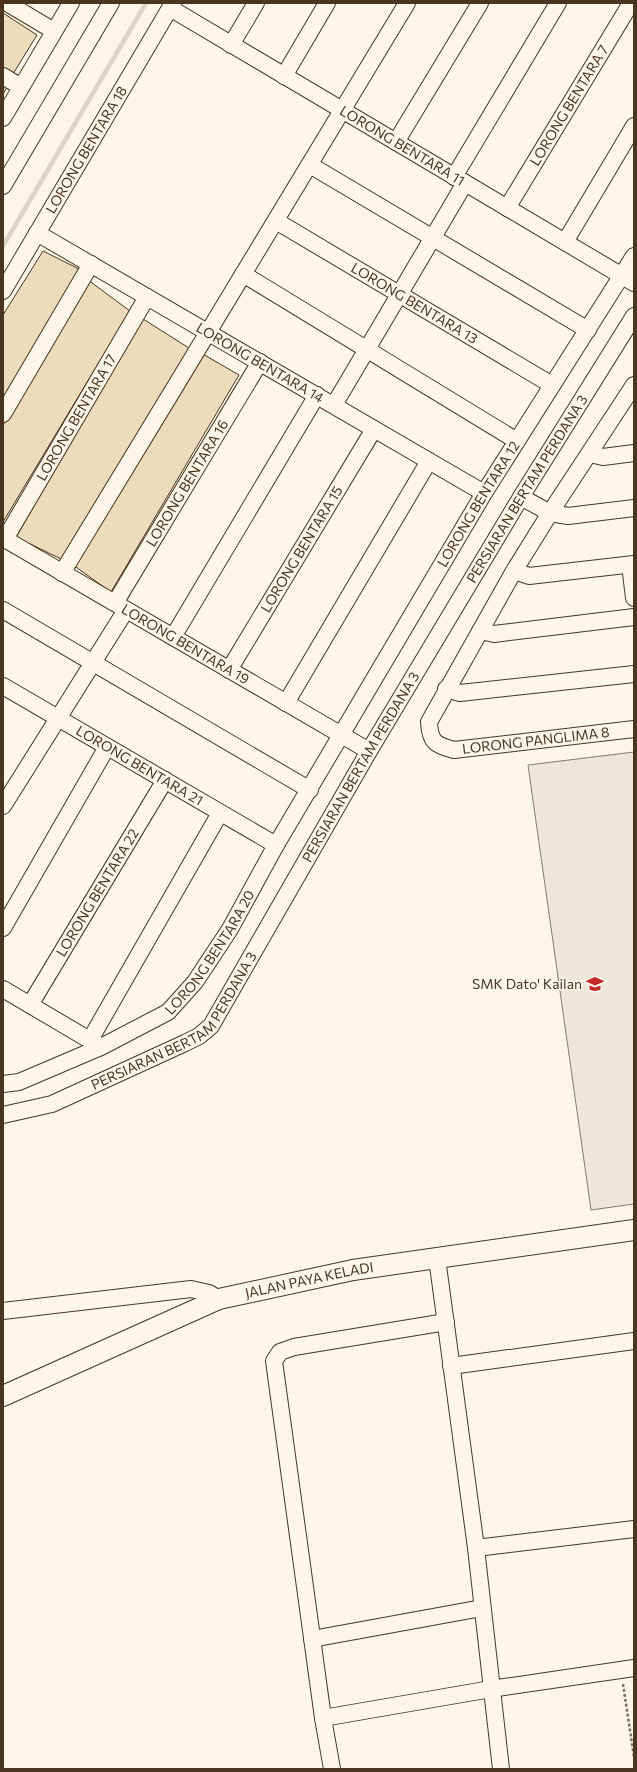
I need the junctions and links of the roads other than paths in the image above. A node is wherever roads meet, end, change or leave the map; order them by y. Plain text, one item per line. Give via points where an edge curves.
1 (7, 3) edge
2 (70, 3) edge
3 (111, 3) edge
4 (256, 3) edge
5 (327, 3) edge
6 (407, 3) edge
7 (480, 3) edge
8 (558, 3) edge
9 (631, 3) edge
10 (171, 6) edge
11 (54, 31) junction
12 (231, 45) junction
13 (3, 76) edge
14 (284, 76) junction
15 (20, 87) junction
16 (343, 111) junction
17 (3, 118) edge
18 (634, 126) edge
19 (396, 142) junction
20 (310, 165) junction
21 (459, 180) junction
22 (3, 186) edge
23 (507, 208) junction
24 (276, 221) junction
25 (37, 233) junction
26 (432, 238) junction
27 (565, 242) junction
28 (634, 256) edge
29 (91, 264) junction
30 (243, 274) junction
31 (628, 280) edge
32 (3, 291) edge
33 (399, 294) junction
34 (148, 297) junction
35 (634, 316) edge
36 (588, 330) junction
37 (207, 332) junction
38 (367, 348) junction
39 (260, 362) junction
40 (552, 385) junction
41 (633, 389) edge
42 (317, 395) junction
43 (334, 405) junction
44 (3, 414) edge
45 (374, 429) junction
46 (517, 441) junction
47 (634, 453) edge
48 (590, 454) junction
49 (430, 461) junction
50 (484, 492) junction
51 (521, 497) junction
52 (634, 508) edge
53 (550, 513) junction
54 (4, 538) edge
55 (632, 565) edge
56 (514, 571) junction
57 (62, 573) junction
58 (634, 598) edge
59 (121, 607) junction
60 (3, 610) edge
61 (634, 617) edge
62 (480, 631) junction
63 (173, 637) junction
64 (93, 663) junction
65 (229, 670) junction
66 (634, 674) edge
67 (3, 686) edge
68 (446, 689) junction
69 (286, 703) junction
70 (58, 718) junction
71 (634, 729) edge
72 (342, 735) junction
73 (107, 747) junction
74 (368, 751) junction
75 (165, 780) junction
76 (310, 790) junction
77 (3, 806) edge
78 (220, 812) junction
79 (276, 845) junction
80 (3, 928) edge
81 (3, 988) edge
82 (30, 1005) junction
83 (95, 1043) junction
84 (3, 1073) edge
85 (19, 1082) junction
86 (3, 1084) edge
87 (3, 1115) edge
88 (634, 1230) edge
89 (437, 1258) junction
90 (219, 1299) junction
91 (3, 1311) edge
92 (446, 1322) junction
93 (634, 1340) edge
94 (451, 1366) junction
95 (3, 1396) edge
96 (634, 1529) edge
97 (476, 1548) junction
98 (482, 1608) junction
99 (312, 1639) junction
100 (627, 1669) edge
101 (491, 1689) junction
102 (323, 1718) junction
103 (332, 1769) edge
104 (501, 1769) edge

1 - 11 street
2 - 11 street
3 - 22 street
4 - 12 street
5 - 14 street
6 - 16 street
7 - 19 street
8 - 21 street
9 - 23 street, LORONG BENTARA 7
10 - 12 street, LORONG BENTARA 11
10 - 25 street, LORONG BENTARA 18
11 - 15 street
12 - 14 street, LORONG BENTARA 11
13 - 15 street
14 - 16 street, LORONG BENTARA 11
15 - 17 street
16 - 19 street, LORONG BENTARA 11
16 - 20 street
18 - 27 street
19 - 21 street, LORONG BENTARA 11
20 - 24 street
20 - 26 street
21 - 23 street, LORONG BENTARA 11
21 - 26 street
23 - 27 street, LORONG BENTARA 11
24 - 30 street
24 - 33 street, LORONG BENTARA 13
25 - 29 street, LORONG BENTARA 14
25 - 32 street, LORONG BENTARA 18
26 - 33 street
26 - 36 street
27 - 31 street, LORONG BENTARA 11
28 - 31 street, LORONG BENTARA 12
29 - 34 street, LORONG BENTARA 14
29 - 44 street
30 - 37 street
30 - 38 street
31 - 36 street, LORONG BENTARA 12
33 - 38 street
33 - 40 street, LORONG BENTARA 13
34 - 37 street, LORONG BENTARA 14
34 - 54 street, LORONG BENTARA 17
35 - 51 street, PERSIARAN BERTAM PERDANA 3
36 - 40 street, LORONG BENTARA 12
37 - 39 street, LORONG BENTARA 14
37 - 57 street
38 - 43 street
38 - 46 street
39 - 42 street, LORONG BENTARA 14
39 - 59 street, LORONG BENTARA 16
40 - 46 street, LORONG BENTARA 12
41 - 48 street
42 - 43 street, LORONG BENTARA 14
42 - 63 street
43 - 45 street, LORONG BENTARA 14
45 - 49 street, LORONG BENTARA 14
45 - 65 street, LORONG BENTARA 15
46 - 50 street, LORONG BENTARA 12
47 - 48 street via 603,457
48 - 53 street
49 - 50 street, LORONG BENTARA 14
49 - 69 street
50 - 72 street, LORONG BENTARA 12
51 - 53 street
51 - 74 street, PERSIARAN BERTAM PERDANA 3
52 - 53 street via 568,516
53 - 56 street
54 - 57 street, LORONG BENTARA 19
55 - 56 street via 529,576
55 - 58 street
56 - 62 street
57 - 59 street, LORONG BENTARA 19
59 - 63 street, LORONG BENTARA 19
59 - 64 street, LORONG BENTARA 16
60 - 64 street
61 - 62 street via 494,634
62 - 68 street
63 - 65 street, LORONG BENTARA 19
64 - 70 street, LORONG BENTARA 16
64 - 76 street
65 - 69 street, LORONG BENTARA 19
66 - 68 street via 460,693
67 - 70 street, LORONG BENTARA 21
68 - 71 street, LORONG PANGLIMA 8 via 429,722 429,735 438,746 454,750
69 - 72 street, LORONG BENTARA 19
70 - 73 street, LORONG BENTARA 21
70 - 77 street, LORONG BENTARA 16
72 - 74 street, LORONG BENTARA 19
72 - 76 street, LORONG BENTARA 20
73 - 75 street, LORONG BENTARA 21
73 - 80 street
74 - 87 street, PERSIARAN BERTAM PERDANA 3 via 211,1026 185,1043 52,1104
75 - 78 street, LORONG BENTARA 21
75 - 82 street, LORONG BENTARA 22
76 - 79 street, LORONG BENTARA 20
78 - 79 street, LORONG BENTARA 21
78 - 83 street
79 - 83 street, LORONG BENTARA 20 via 230,929 195,982 168,1012
81 - 82 street
82 - 83 street
83 - 85 street, LORONG BENTARA 20
84 - 85 street
85 - 86 street, LORONG BENTARA 20
88 - 89 main road, JALAN PAYA KELADI
89 - 90 main road, JALAN PAYA KELADI via 353,1270
89 - 92 street
90 - 91 street via 191,1289
90 - 95 main road, JALAN PAYA KELADI
92 - 94 street
92 - 99 street via 294,1347 280,1352 274,1361
93 - 94 street
94 - 97 street
96 - 97 street
97 - 98 street
98 - 99 street
98 - 101 street
99 - 102 street
100 - 101 street
101 - 102 street
101 - 104 street
102 - 103 street

